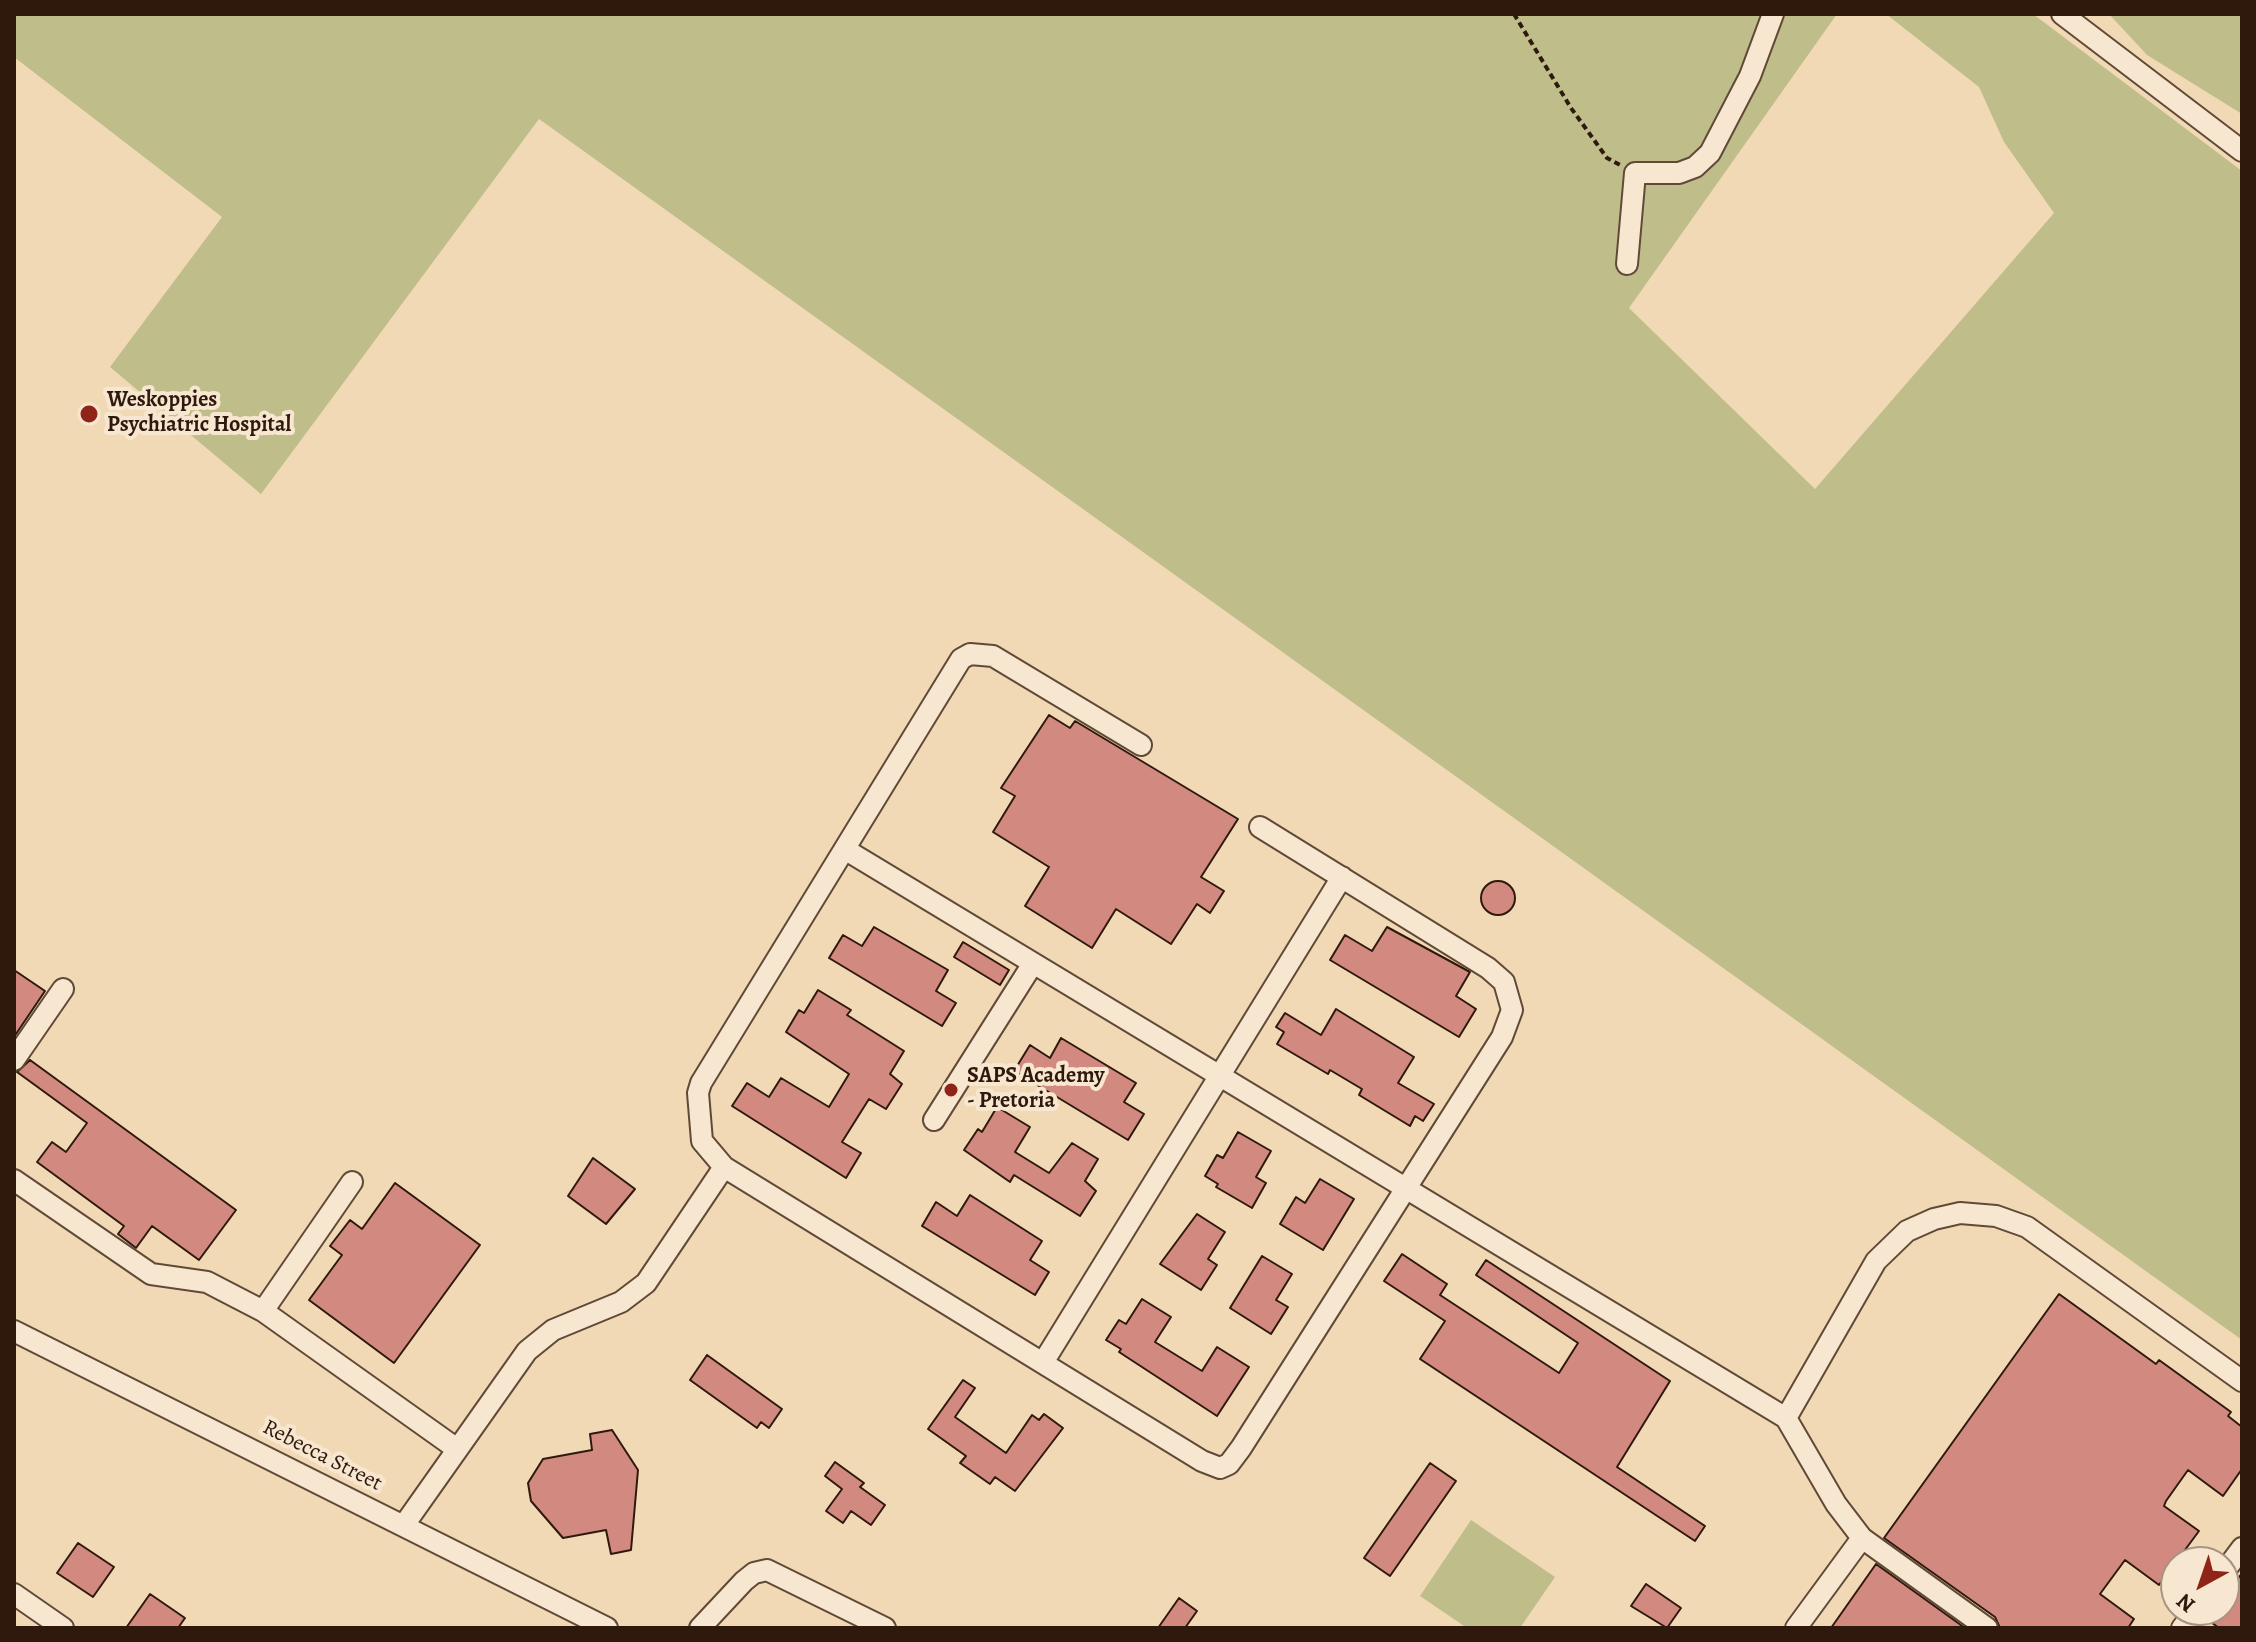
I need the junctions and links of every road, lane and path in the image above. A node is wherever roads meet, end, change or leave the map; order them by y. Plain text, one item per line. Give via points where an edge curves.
1 (1514, 14) edge
2 (1773, 14) edge
3 (2062, 14) edge
4 (2242, 151) edge
5 (1635, 173) junction
6 (1627, 264) dead end
7 (1141, 745) dead end
8 (1260, 827) dead end
9 (846, 850) junction
10 (1342, 877) junction
11 (1032, 965) junction
12 (63, 989) dead end
13 (14, 1060) edge
14 (1220, 1078) junction
15 (934, 1120) dead end
16 (724, 1167) junction
17 (14, 1180) edge
18 (352, 1182) dead end
19 (1404, 1189) junction
20 (263, 1311) junction
21 (14, 1331) edge
22 (1044, 1361) junction
23 (2242, 1381) edge
24 (1786, 1418) junction
25 (457, 1449) junction
26 (404, 1525) junction
27 (1862, 1538) junction
28 (14, 1594) edge
29 (63, 1628) edge
30 (607, 1628) edge
31 (700, 1628) edge
32 (885, 1628) edge
33 (1796, 1628) edge
34 (1987, 1628) edge

1 - 5 path via 1607,158
2 - 5 street via 1750,76 1710,153 1679,173
3 - 4 street
5 - 6 street
7 - 9 street via 993,656 970,654 961,659
8 - 10 street
9 - 11 street
9 - 16 street via 699,1088 702,1141
10 - 14 street
10 - 19 street via 1488,968 1504,982 1512,1001 1502,1037
11 - 14 street
11 - 15 street
12 - 13 street
14 - 19 street
14 - 22 street
16 - 22 street
16 - 25 street via 646,1283 621,1302 553,1330 536,1343
17 - 20 street via 139,1268 219,1286
18 - 20 street
19 - 22 street via 1225,1467 1202,1461
19 - 24 street
20 - 25 street
21 - 26 street, Rebecca Street
23 - 24 street via 2027,1227 1996,1216 1960,1213 1907,1231 1876,1261
24 - 27 street
25 - 26 street
26 - 30 street, Rebecca Street
27 - 33 street
27 - 34 street
28 - 29 street
31 - 32 street via 744,1581 767,1570

